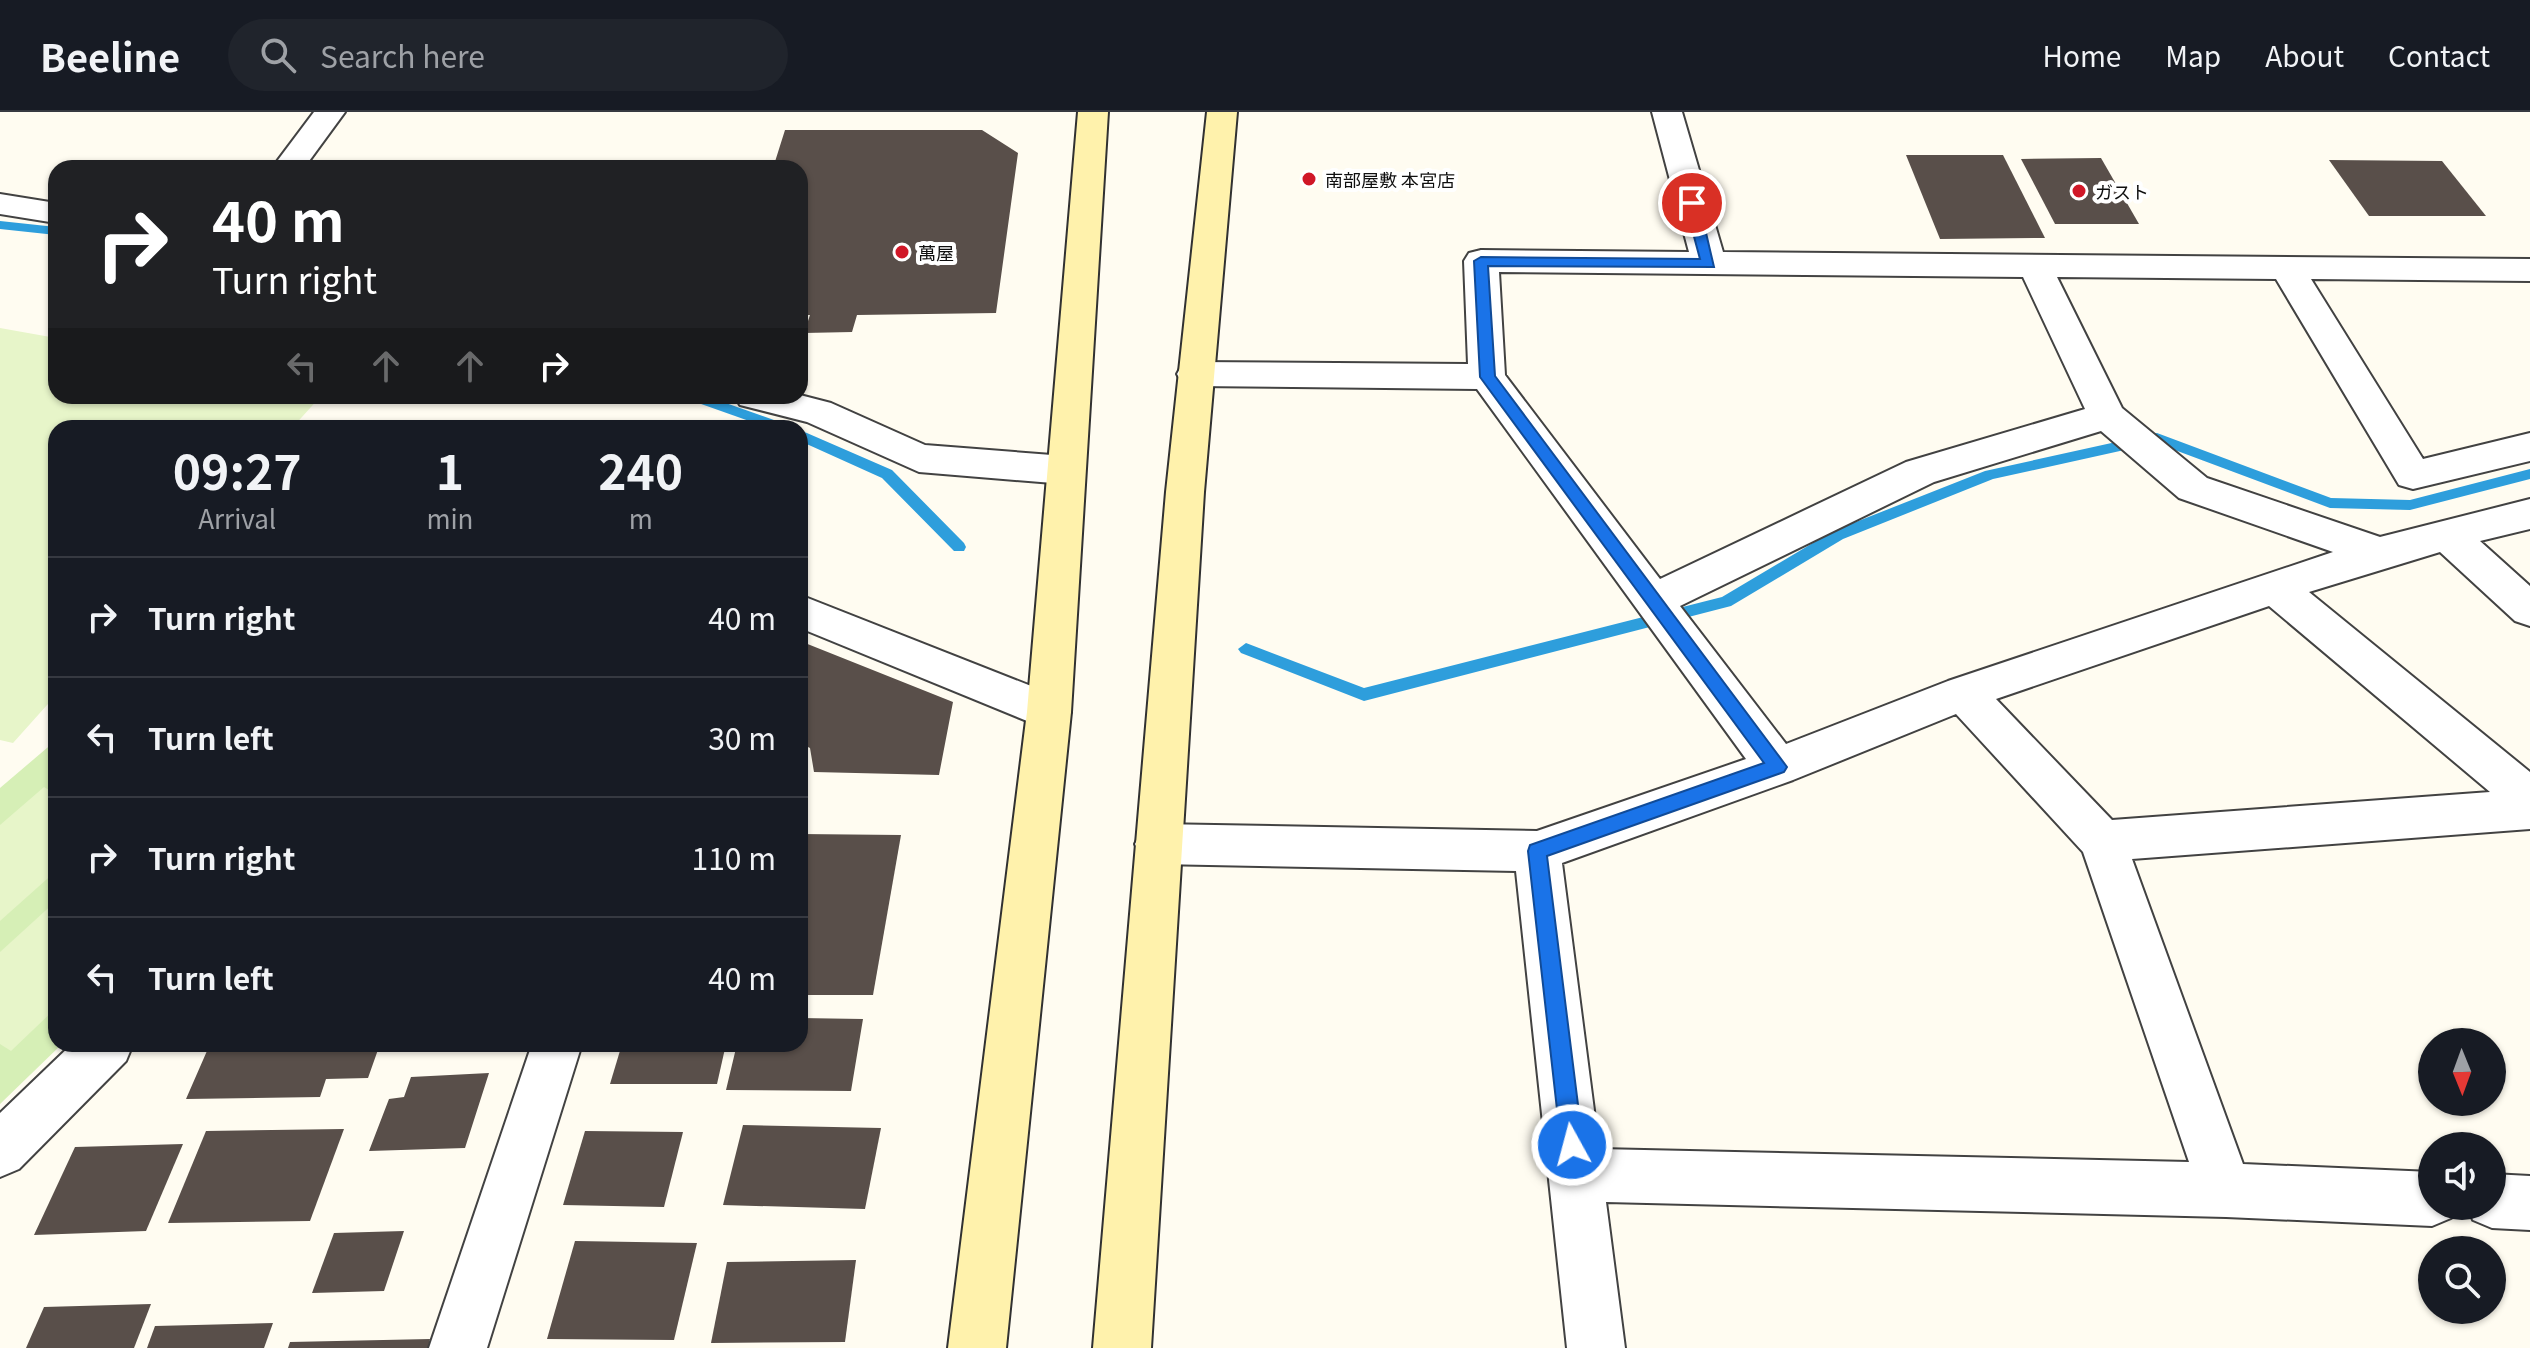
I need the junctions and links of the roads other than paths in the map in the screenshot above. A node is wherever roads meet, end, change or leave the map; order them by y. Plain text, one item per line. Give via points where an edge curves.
1 (330, 112) edge
2 (1093, 112) edge
3 (1222, 112) edge
4 (1667, 112) edge
5 (294, 160) edge
6 (0, 204) edge
7 (48, 212) edge
8 (1709, 263) junction
9 (2035, 266) junction
10 (2287, 268) junction
11 (2530, 270) edge
12 (1195, 374) junction
13 (1487, 377) junction
14 (786, 404) edge
15 (2107, 416) junction
16 (2530, 447) edge
17 (1065, 470) junction
18 (2530, 514) edge
19 (2447, 535) junction
20 (2379, 552) junction
21 (2277, 589) junction
22 (1652, 601) junction
23 (2530, 610) edge
24 (808, 614) edge
25 (1963, 693) junction
26 (1049, 712) junction
27 (1777, 767) junction
28 (2530, 799) edge
29 (2530, 809) edge
30 (2102, 841) junction
31 (1158, 844) junction
32 (1537, 851) junction
33 (100, 1052) edge
34 (554, 1052) edge
35 (0, 1150) edge
36 (1576, 1175) junction
37 (2226, 1190) junction
38 (2418, 1198) edge
39 (2506, 1202) edge
40 (2530, 1203) edge
41 (458, 1348) edge
42 (977, 1348) edge
43 (1122, 1348) edge
44 (1596, 1348) edge

1 - 5 street
2 - 17 street
3 - 12 street
4 - 8 street
6 - 7 street
8 - 9 street
8 - 13 street via 1481,261
9 - 10 street
9 - 15 street
10 - 11 street
10 - 16 street via 2413,475
12 - 13 street
12 - 31 street
13 - 22 street
14 - 17 street via 818,412 919,458
15 - 20 street via 2193,488
15 - 22 street via 1920,472
17 - 26 street
18 - 19 street
19 - 20 street
19 - 23 street
20 - 21 street
21 - 25 street
21 - 28 street
22 - 27 street
24 - 26 street
25 - 27 street
25 - 30 street
26 - 42 street
27 - 32 street
29 - 30 street
30 - 37 street
31 - 32 street
31 - 43 street
32 - 36 street
33 - 35 street
34 - 41 street
36 - 37 street
36 - 44 street
37 - 38 street
39 - 40 street

